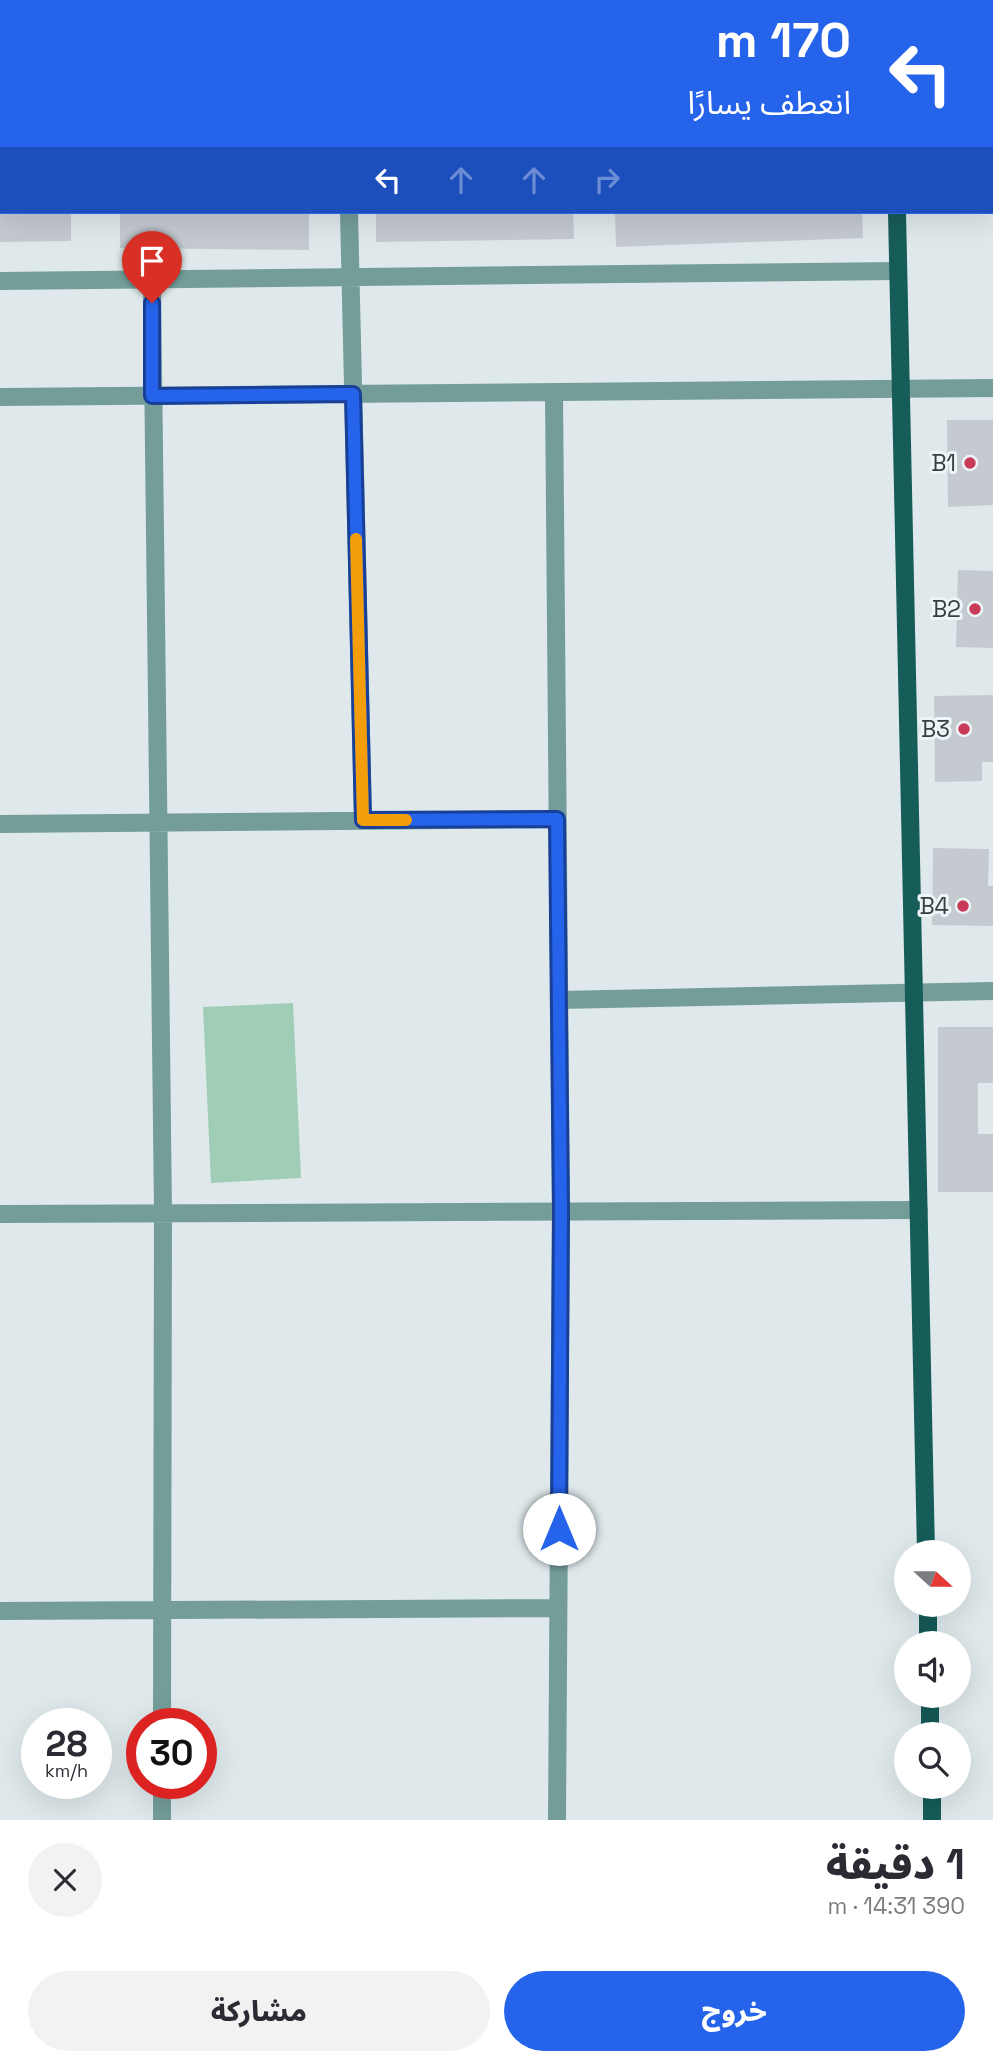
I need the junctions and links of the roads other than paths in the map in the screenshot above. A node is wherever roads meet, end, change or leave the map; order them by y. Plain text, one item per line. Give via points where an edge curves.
1 (349, 214) edge
2 (897, 214) edge
3 (898, 271) junction
4 (350, 277) junction
5 (152, 279) junction
6 (0, 281) edge
7 (993, 388) edge
8 (901, 389) junction
9 (554, 392) junction
10 (353, 394) junction
11 (152, 396) junction
12 (0, 397) edge
13 (557, 819) junction
14 (363, 820) junction
15 (158, 821) junction
16 (0, 824) edge
17 (993, 991) edge
18 (914, 992) junction
19 (559, 1000) junction
20 (919, 1210) junction
21 (163, 1211) junction
22 (561, 1211) junction
23 (0, 1214) edge
24 (926, 1540) edge
25 (558, 1608) junction
26 (0, 1611) edge
27 (162, 1611) junction
28 (162, 1708) edge
29 (162, 1799) edge
30 (932, 1799) edge
31 (162, 1820) edge
32 (557, 1820) edge
33 (932, 1820) edge

1 - 4 street
2 - 3 main road
3 - 4 street
3 - 8 main road
4 - 5 street
4 - 10 street
5 - 6 street
5 - 11 street
7 - 8 street
8 - 9 street
8 - 18 main road
9 - 10 street
9 - 13 street
10 - 11 street
10 - 14 street
11 - 12 street
11 - 15 street
13 - 14 street
13 - 19 street
14 - 15 street
15 - 16 street
15 - 21 street
17 - 18 street
18 - 19 street
18 - 20 main road
19 - 22 street
20 - 22 street
20 - 24 main road
21 - 22 street
21 - 23 street
21 - 27 street
22 - 25 street
25 - 27 street
25 - 32 street
26 - 27 street
27 - 28 street
29 - 31 street
30 - 33 main road

